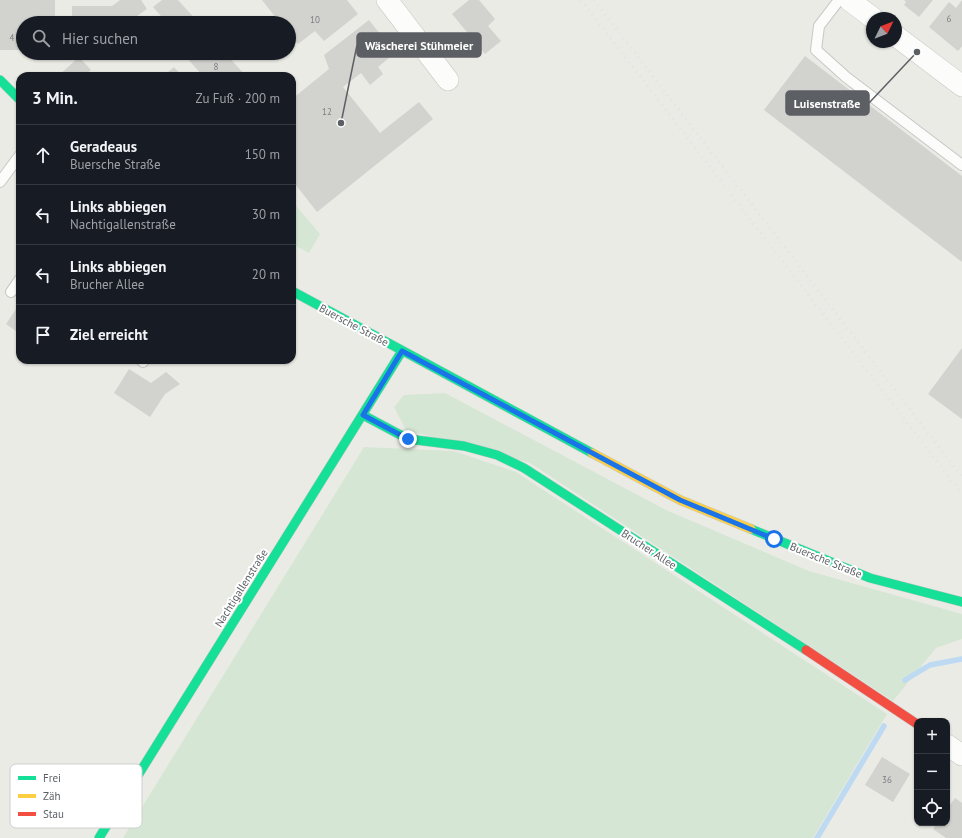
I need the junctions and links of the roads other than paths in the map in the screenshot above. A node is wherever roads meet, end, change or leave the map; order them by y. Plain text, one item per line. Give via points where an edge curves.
1 (387, 0) edge
2 (838, 0) edge
3 (849, 0) edge
4 (866, 13) edge
5 (902, 41) edge
6 (0, 80) edge
7 (448, 80) dead end
8 (962, 86) edge
9 (16, 96) edge
10 (16, 160) edge
11 (962, 165) edge
12 (0, 182) edge
13 (16, 285) edge
14 (11, 292) dead end
15 (296, 293) edge
16 (402, 351) junction
17 (363, 415) junction
18 (962, 602) edge
19 (914, 722) edge
20 (950, 747) edge
21 (962, 755) edge
22 (142, 769) edge
23 (105, 828) edge
24 (99, 838) edge

1 - 7 street
2 - 11 lane via 819,26 816,50 846,77
3 - 4 street
5 - 8 street
6 - 9 main road
10 - 12 lane
13 - 14 lane
15 - 16 main road, Buersche Straße
16 - 17 main road, Nachtigallenstraße
16 - 18 main road, Buersche Straße via 680,500 870,578
17 - 19 main road, Brucher Allee via 408,439 464,446 497,455 524,468 840,671
17 - 22 main road, Nachtigallenstraße
20 - 21 street
23 - 24 main road, Nachtigallenstraße

